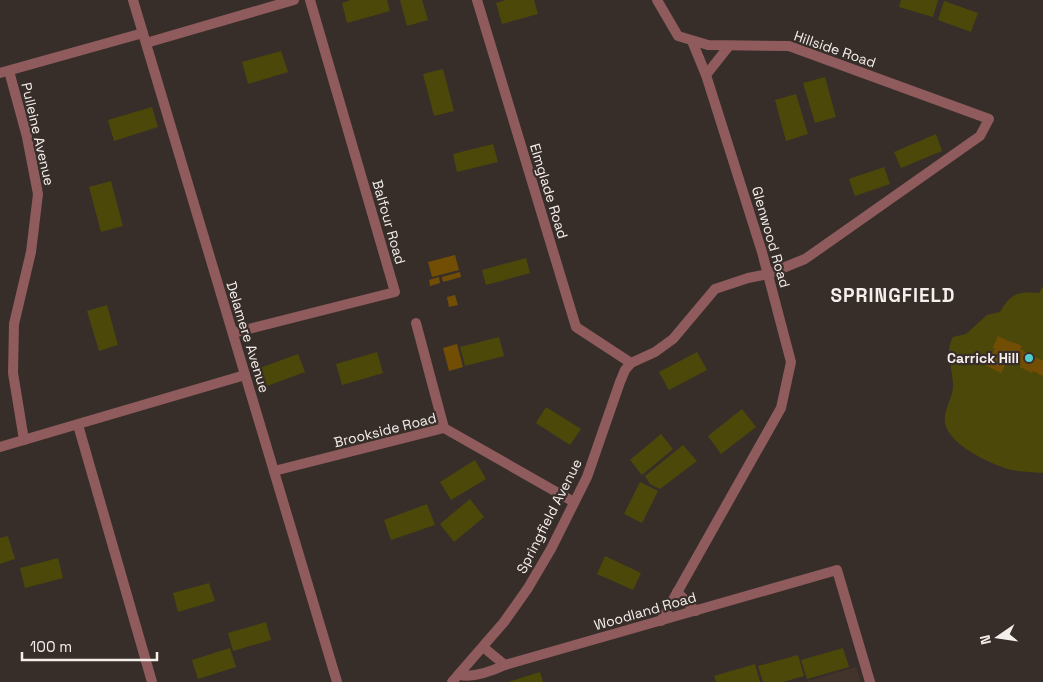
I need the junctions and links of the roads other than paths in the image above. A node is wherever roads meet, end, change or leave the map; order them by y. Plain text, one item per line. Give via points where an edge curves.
1 (133, 0) edge
2 (294, 0) edge
3 (310, 0) edge
4 (477, 0) edge
5 (657, 0) edge
6 (144, 38) junction
7 (692, 40) junction
8 (729, 46) junction
9 (4, 72) edge
10 (706, 75) junction
11 (768, 274) junction
12 (416, 323) dead end
13 (233, 333) junction
14 (631, 363) junction
15 (245, 375) junction
16 (78, 425) junction
17 (444, 428) junction
18 (24, 440) junction
19 (0, 447) edge
20 (274, 471) junction
21 (574, 502) junction
22 (677, 592) junction
23 (696, 611) junction
24 (661, 621) junction
25 (483, 648) junction
26 (505, 664) junction
27 (456, 679) edge
28 (152, 682) edge
29 (337, 682) edge
30 (870, 682) edge

1 - 6 street, Delamere Avenue
2 - 6 street
3 - 13 street, Balfour Road via 395,292
4 - 14 street, Elmglade Road via 576,327
5 - 7 street, Hillside Road via 678,36
6 - 9 street
6 - 13 street, Delamere Avenue
7 - 8 street, Hillside Road via 708,46
7 - 10 street, Glenwood Road
8 - 10 street
8 - 11 street, Hillside Road via 789,46 989,119 980,136 805,259
9 - 18 street, Pulleine Avenue via 27,137 38,194 31,252 14,324 13,374
10 - 11 street, Glenwood Road
11 - 14 street via 716,289 673,339
11 - 22 street, Glenwood Road via 791,362 780,408
12 - 17 street
13 - 15 street, Delamere Avenue
14 - 21 street, Springfield Avenue via 620,382 587,477
15 - 16 street
15 - 20 street, Delamere Avenue
16 - 18 street
16 - 28 street
17 - 20 street, Brookside Road
17 - 21 street, Brookside Road
18 - 19 street
20 - 29 street, Delamere Avenue
21 - 25 street, Springfield Avenue via 528,588
22 - 23 street
22 - 24 street, Glenwood Road
23 - 24 street, Woodland Road
23 - 30 street, Woodland Road via 837,570
24 - 26 street, Woodland Road
25 - 26 street
25 - 27 street, Springfield Avenue
26 - 27 street, Woodland Road

